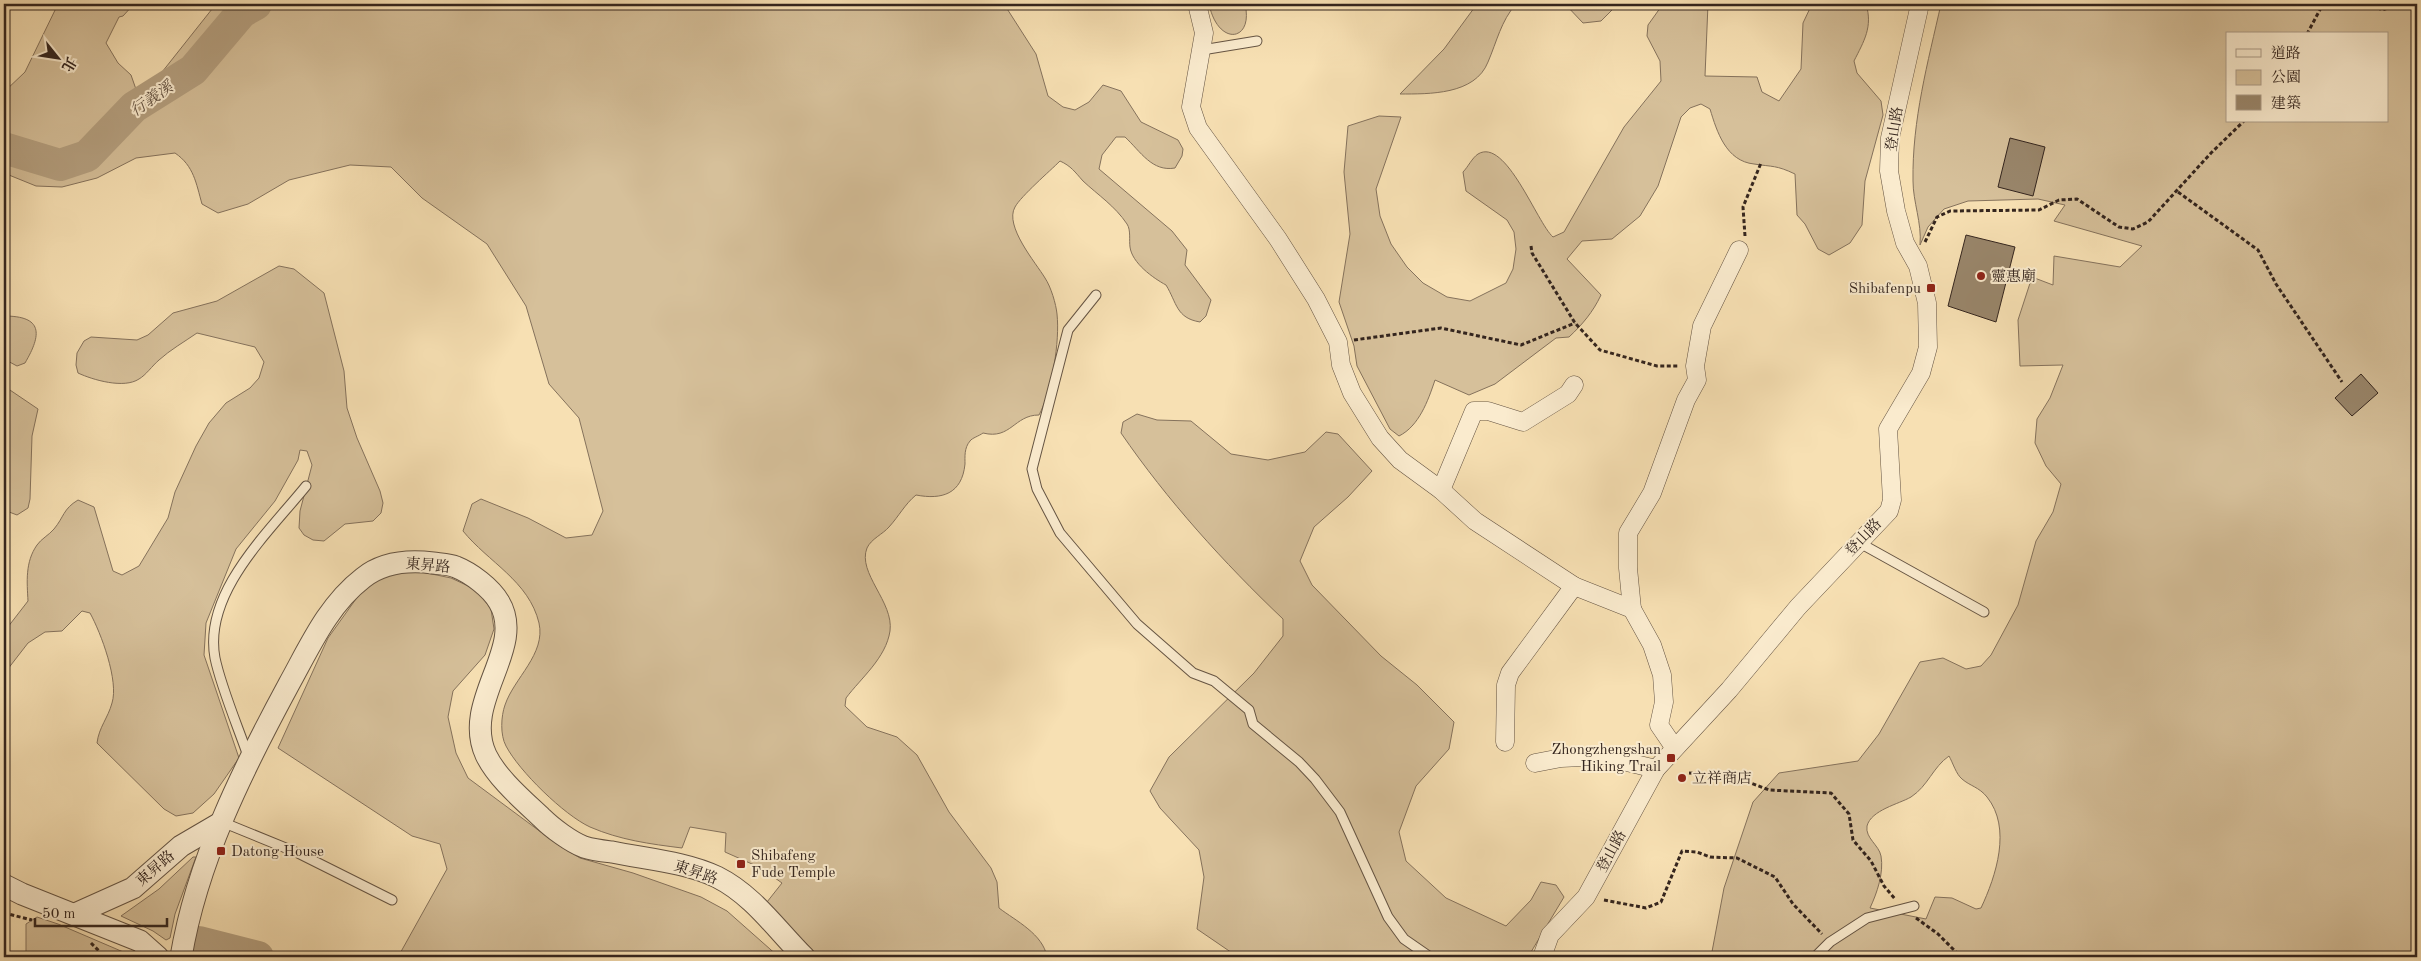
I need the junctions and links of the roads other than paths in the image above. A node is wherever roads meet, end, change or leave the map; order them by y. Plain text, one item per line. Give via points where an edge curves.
1 (1198, 4) edge
2 (1920, 4) edge
3 (1257, 41) dead end
4 (1202, 50) junction
5 (1739, 250) road end
6 (1096, 294) dead end
7 (1574, 385) dead end
8 (306, 486) dead end
9 (1441, 490) junction
10 (1858, 542) junction
11 (1574, 586) junction
12 (1632, 609) junction
13 (1984, 612) dead end
14 (1505, 742) dead end
15 (1674, 747) junction
16 (250, 760) junction
17 (1535, 763) dead end
18 (1656, 769) junction
19 (222, 822) junction
20 (4, 885) edge
21 (392, 900) dead end
22 (1909, 908) road end
23 (75, 914) junction
24 (158, 957) edge
25 (181, 957) edge
26 (804, 957) edge
27 (1430, 957) edge
28 (1542, 957) edge
29 (1815, 957) edge

1 - 4 street via 1204,33
2 - 10 street, 登山路 via 1890,138 1890,170 1896,211 1906,243 1918,266 1927,303 1928,347 1921,373 1888,429 1892,500 1889,511
3 - 4 lane
4 - 9 street via 1191,107 1198,128 1278,239 1316,299 1338,342 1341,365 1352,393 1380,438 1400,460
5 - 12 street via 1702,326 1695,366 1697,380 1686,400 1652,493 1628,533
6 - 27 lane via 1068,330 1032,469 1037,489 1060,533 1137,624 1193,674 1214,681 1250,710 1253,724 1315,778 1340,812 1388,917 1404,940
7 - 9 street via 1568,394 1523,422 1488,411 1474,411
8 - 16 lane via 241,567 216,615 213,637 215,660
9 - 11 street via 1475,521
10 - 13 lane
10 - 15 street, 登山路 via 1798,607 1729,690
11 - 12 street
11 - 14 street via 1510,673 1506,686
12 - 15 street via 1652,645 1659,668 1664,702 1659,726
15 - 18 street, 登山路
16 - 19 street, 東昇路
16 - 26 street, 東昇路 via 331,610 365,576 394,563 425,562 455,566 488,588 500,603 506,620 506,639 482,705 479,729 486,754 501,776 544,821 584,847 675,864 716,876 750,898
17 - 18 street via 1602,756
18 - 28 street, 登山路 via 1586,896 1550,935
19 - 21 lane via 298,853
19 - 23 street, 東昇路 via 181,846 133,888
19 - 25 street via 195,891
20 - 23 street
22 - 29 lane via 1867,918 1830,942
23 - 24 street via 140,941

